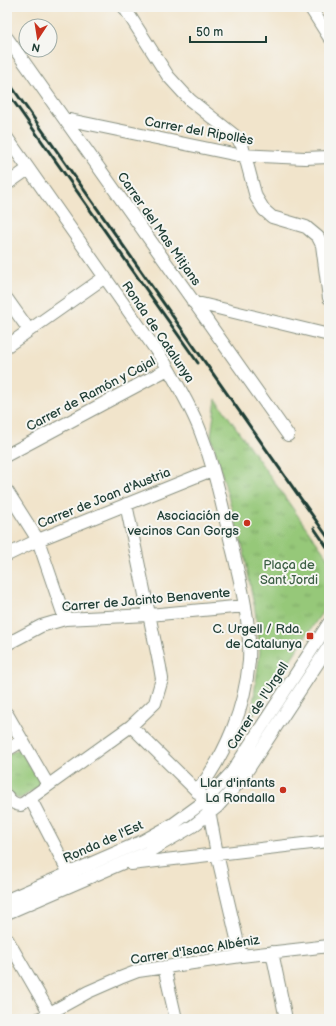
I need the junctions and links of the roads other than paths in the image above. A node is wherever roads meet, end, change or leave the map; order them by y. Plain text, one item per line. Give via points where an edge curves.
1 (124, 7) edge
2 (310, 7) edge
3 (329, 37) edge
4 (7, 38) edge
5 (65, 119) junction
6 (7, 138) edge
7 (246, 155) junction
8 (329, 157) edge
9 (28, 169) junction
10 (7, 184) edge
11 (105, 277) junction
12 (329, 298) edge
13 (7, 299) edge
14 (193, 302) junction
15 (29, 330) junction
16 (329, 335) edge
17 (7, 346) edge
18 (168, 368) junction
19 (288, 435) dead end
20 (7, 455) edge
21 (212, 470) junction
22 (7, 491) edge
23 (126, 504) junction
24 (38, 540) junction
25 (7, 555) edge
26 (245, 606) junction
27 (149, 615) junction
28 (65, 619) junction
29 (329, 623) edge
30 (7, 644) edge
31 (329, 646) edge
32 (7, 714) edge
33 (131, 726) junction
34 (22, 741) junction
35 (7, 750) edge
36 (48, 785) junction
37 (197, 792) junction
38 (7, 796) edge
39 (30, 798) junction
40 (207, 806) junction
41 (329, 841) edge
42 (217, 854) junction
43 (116, 866) junction
44 (69, 873) junction
45 (7, 900) edge
46 (7, 913) edge
47 (7, 939) edge
48 (329, 946) edge
49 (272, 952) junction
50 (240, 956) junction
51 (164, 967) junction
52 (47, 1017) edge
53 (176, 1019) edge
54 (286, 1019) edge

1 - 7 street via 168,76 190,100 234,135
2 - 3 street
4 - 5 street, Carrer del Mas Mitjans
5 - 7 street, Carrer del Ripollès
5 - 14 street, Carrer del Mas Mitjans
6 - 9 street, Ronda de Catalunya
7 - 8 street, Carrer del Ripollès
7 - 12 street via 256,197 264,210 272,217 306,227 318,237 322,245
9 - 10 street
9 - 11 street, Ronda de Catalunya
11 - 15 street
11 - 18 street, Ronda de Catalunya
13 - 15 street
14 - 16 street
14 - 19 street, Carrer del Mas Mitjans
15 - 17 street
18 - 20 street, Carrer de Ramón y Cajal
18 - 21 street, Ronda de Catalunya via 201,432
21 - 23 street, Carrer de Joan d'Austria
21 - 26 street, Ronda de Catalunya
22 - 24 street
23 - 24 street, Carrer de Joan d'Austria
23 - 27 street
24 - 25 street, Carrer de Joan d'Austria
24 - 28 street
26 - 27 street, Carrer de Jacinto Benavente
26 - 37 street, Ronda de Catalunya via 249,648 243,698 227,742
27 - 28 street, Carrer de Jacinto Benavente
27 - 33 street via 162,680 155,703
28 - 30 street, Carrer de Jacinto Benavente via 41,626
29 - 40 street, Carrer de l'Urgell
31 - 40 street, Carrer de l'Urgell via 241,780 221,803
32 - 34 street
33 - 36 street
33 - 37 street
34 - 35 street
34 - 36 street
36 - 39 street
37 - 40 street
38 - 39 street via 10,801 21,805
39 - 44 street
40 - 42 street
40 - 43 street, Ronda de l'Est via 178,835
40 - 44 street, Ronda de l'Est via 143,841
41 - 42 street, Ronda de l'Est
42 - 43 street, Ronda de l'Est
42 - 50 street
43 - 46 street, Ronda de l'Est
44 - 45 street, Ronda de l'Est
47 - 52 street
48 - 49 street, Carrer d'Isaac Albéniz
49 - 50 street, Carrer d'Isaac Albéniz
49 - 54 street
50 - 51 street, Carrer d'Isaac Albéniz
51 - 52 street, Carrer d'Isaac Albéniz via 138,971 120,978 88,992
51 - 53 street

